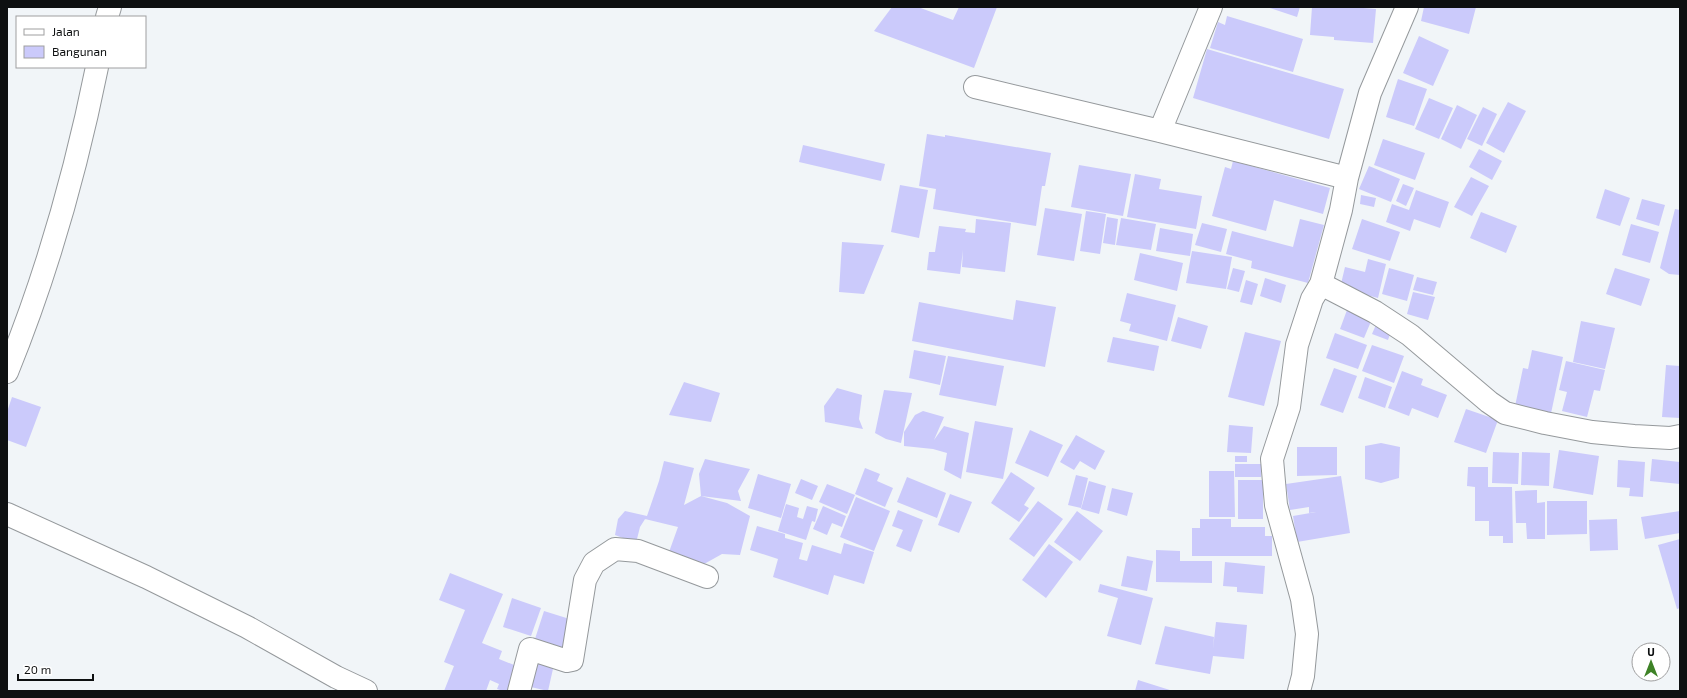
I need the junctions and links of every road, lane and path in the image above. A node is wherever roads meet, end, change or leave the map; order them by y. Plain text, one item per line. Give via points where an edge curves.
1 (1211, 7) edge
2 (1407, 7) edge
3 (97, 68) edge
4 (975, 87) dead end
5 (1160, 131) junction
6 (1346, 178) junction
7 (1321, 284) junction
8 (7, 372) edge
9 (1680, 436) edge
10 (7, 514) edge
11 (707, 577) dead end
12 (366, 691) edge
13 (519, 691) edge
14 (1299, 691) edge

1 - 5 street
2 - 6 street via 1370,93
3 - 8 street via 57,229 41,282
4 - 5 street
5 - 6 street
6 - 7 street via 1341,210
7 - 9 street via 1375,312 1410,335 1505,413 1592,432 1670,438
7 - 14 street via 1312,299 1297,345 1289,407 1272,459 1276,505 1302,599 1307,634
10 - 12 street via 146,577 247,627
11 - 13 street via 638,551 615,550 594,564 585,580 572,660 567,661 530,649

